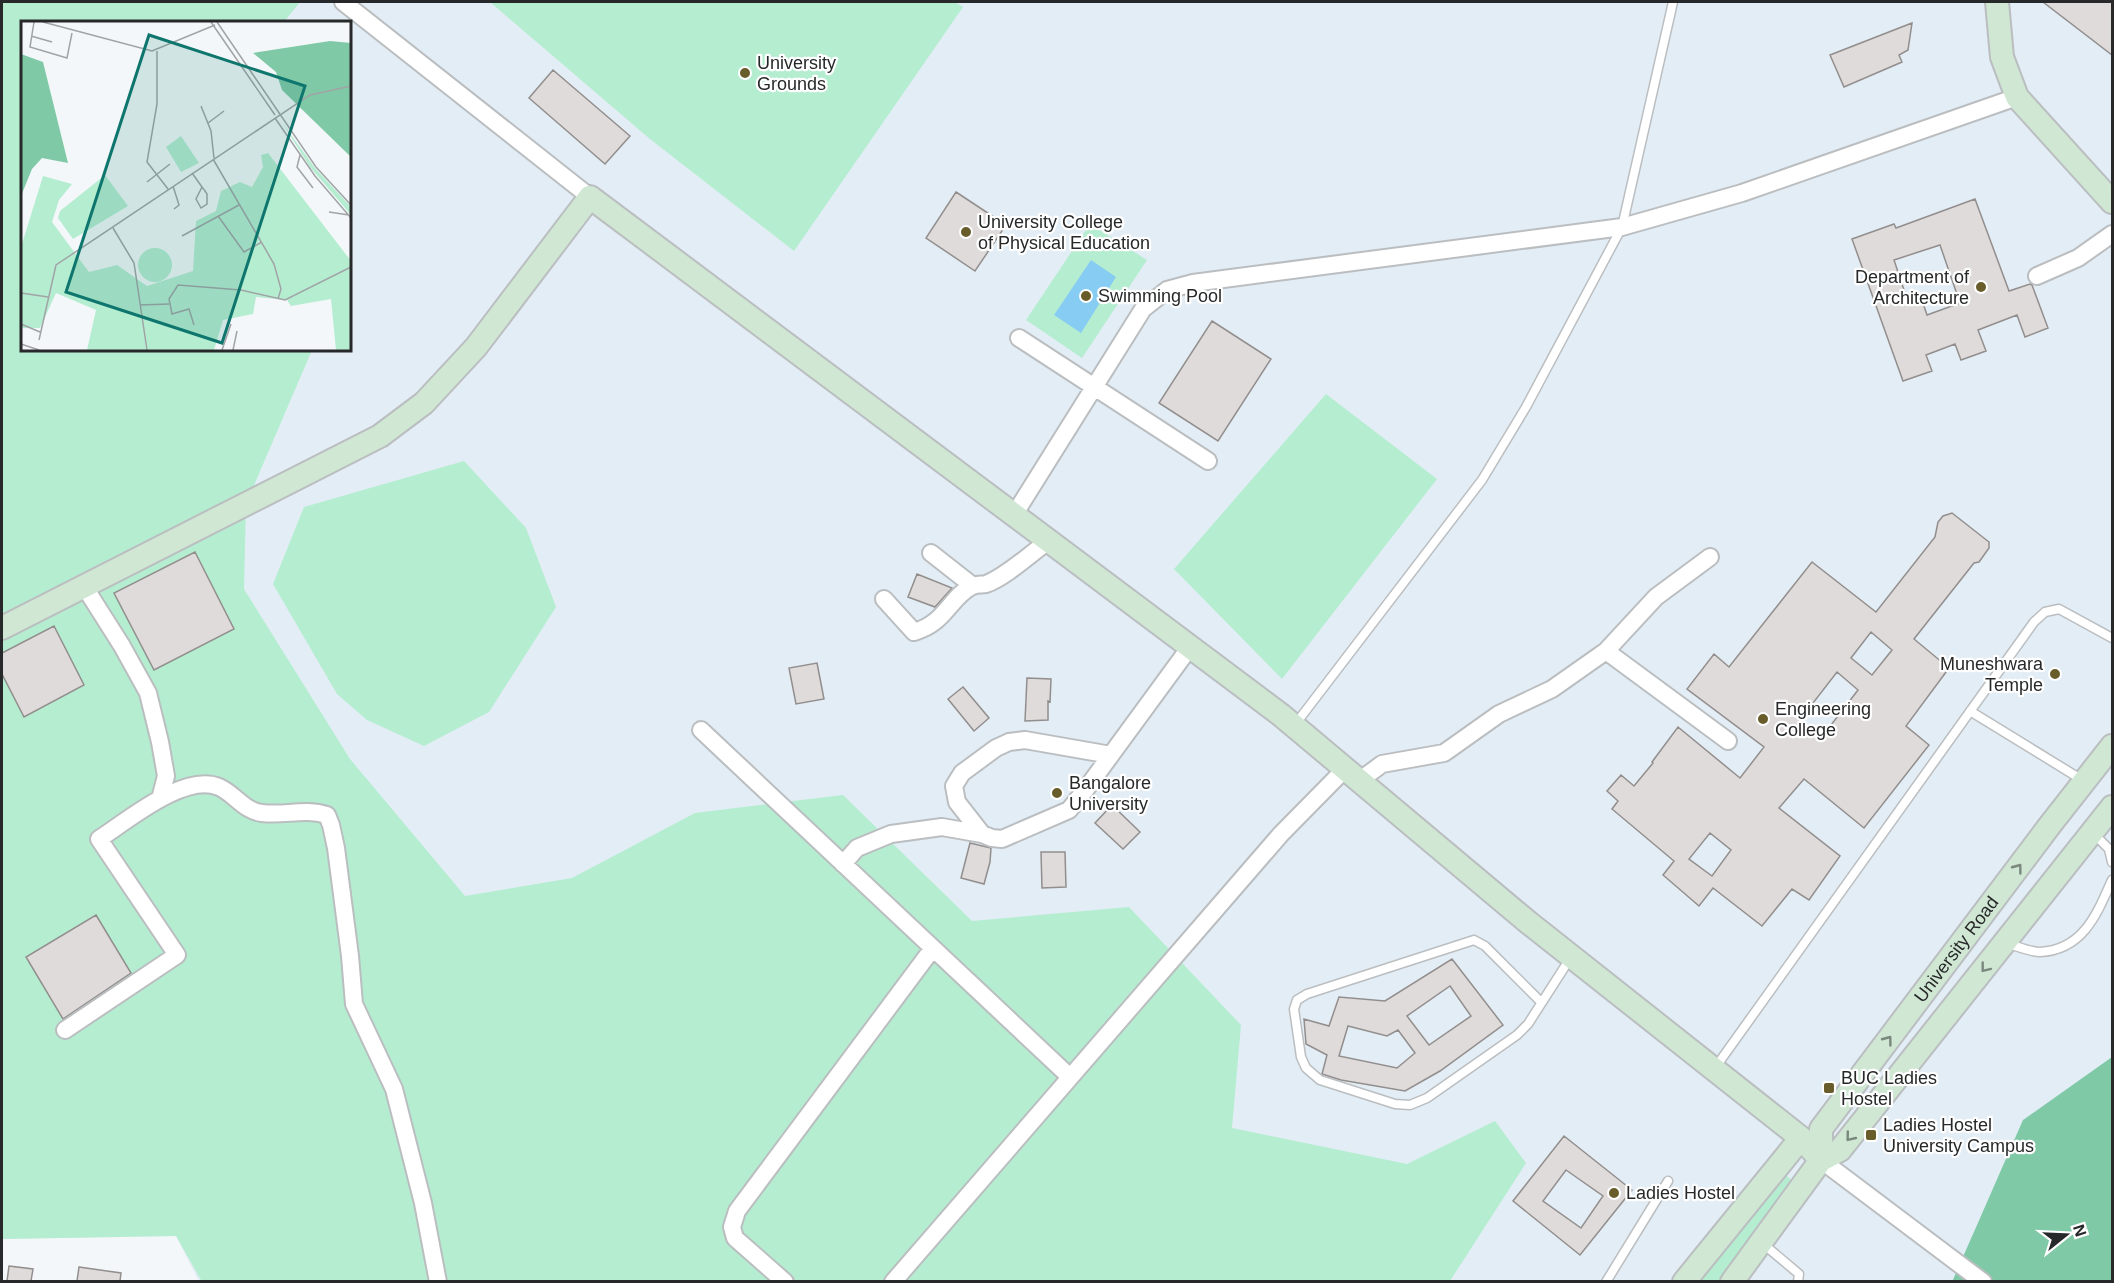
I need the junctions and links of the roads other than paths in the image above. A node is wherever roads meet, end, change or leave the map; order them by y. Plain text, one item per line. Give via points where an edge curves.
1 (343, 2) edge
2 (1673, 2) edge
3 (1996, 2) edge
4 (2017, 97) junction
5 (590, 197) junction
6 (2112, 202) edge
7 (1622, 227) junction
8 (2112, 234) edge
9 (2037, 276) dead end
10 (1019, 338) dead end
11 (1095, 386) junction
12 (1208, 461) dead end
13 (1014, 515) junction
14 (1048, 541) junction
15 (930, 553) dead end
16 (1710, 557) dead end
17 (84, 586) junction
18 (973, 586) junction
19 (884, 599) dead end
20 (2, 628) edge
21 (2112, 638) edge
22 (1190, 647) junction
23 (1606, 651) junction
24 (1970, 711) junction
25 (1294, 726) junction
26 (701, 730) dead end
27 (1728, 741) dead end
28 (2112, 746) edge
29 (1111, 755) junction
30 (1352, 775) junction
31 (2085, 781) junction
32 (160, 799) junction
33 (2112, 807) edge
34 (2092, 833) junction
35 (982, 834) junction
36 (2112, 861) edge
37 (843, 864) junction
38 (2112, 880) edge
39 (2004, 943) junction
40 (933, 948) junction
41 (1571, 957) junction
42 (1542, 1002) junction
43 (65, 1030) dead end
44 (1714, 1070) junction
45 (1070, 1077) junction
46 (1801, 1138) junction
47 (1821, 1160) junction
48 (1668, 1180) dead end
49 (1761, 1242) junction
50 (438, 1281) edge
51 (784, 1281) edge
52 (893, 1281) edge
53 (1606, 1281) edge
54 (1684, 1281) edge
55 (1732, 1281) edge
56 (1798, 1281) edge
57 (1983, 1281) edge

1 - 5 street
2 - 7 lane
3 - 4 street via 2002,57
4 - 6 street
4 - 7 street via 1742,193
5 - 13 street
5 - 17 street via 476,347 424,403 380,436
7 - 11 street via 1193,283 1167,290 1143,309
7 - 25 lane via 1526,407 1482,480
8 - 9 street via 2078,258
10 - 11 street
11 - 12 street
11 - 13 street
13 - 14 street
14 - 18 street via 986,584
14 - 22 street
15 - 18 street
16 - 23 street via 1656,597
17 - 20 street
17 - 32 street via 148,693 166,776
18 - 19 street via 944,615 914,632
21 - 24 lane via 2059,609 2045,612
22 - 25 street
22 - 29 street
23 - 27 street
23 - 30 street via 1552,689 1499,714 1444,753 1382,764
24 - 31 lane
24 - 44 lane
25 - 30 street
26 - 37 street
28 - 31 street, University Road
29 - 35 street via 1069,810 1002,838
29 - 35 street via 1025,740 996,748 962,773 954,786 957,802
30 - 41 street
30 - 45 street via 1281,834
47 -> 31 street, University Road via 1821,1129
32 - 43 street via 99,839 177,955
32 - 50 street via 198,783 219,787 250,811 315,811 327,815 336,848 354,1004 394,1089
33 - 34 street, University Road
34 - 36 lane via 2109,849
34 - 39 street, University Road
35 - 37 street via 942,827 891,834 857,849
37 - 40 street
38 - 39 lane via 2082,935 2064,946 2039,952
39 -> 47 street, University Road via 1840,1150
40 - 45 street
40 - 51 street via 737,1211 732,1227 735,1238
41 - 42 lane
41 - 44 street
42 - 42 lane via 1517,1035 1427,1098 1410,1105 1395,1104 1320,1080 1306,1068 1301,1057 1294,1009 1297,1000 1307,994 1474,940
44 - 46 street
45 - 52 street
46 - 47 street
46 - 54 street
47 - 49 street, University Road
47 - 57 street
48 - 53 lane
49 - 55 street, University Road
49 - 56 lane via 1799,1274

